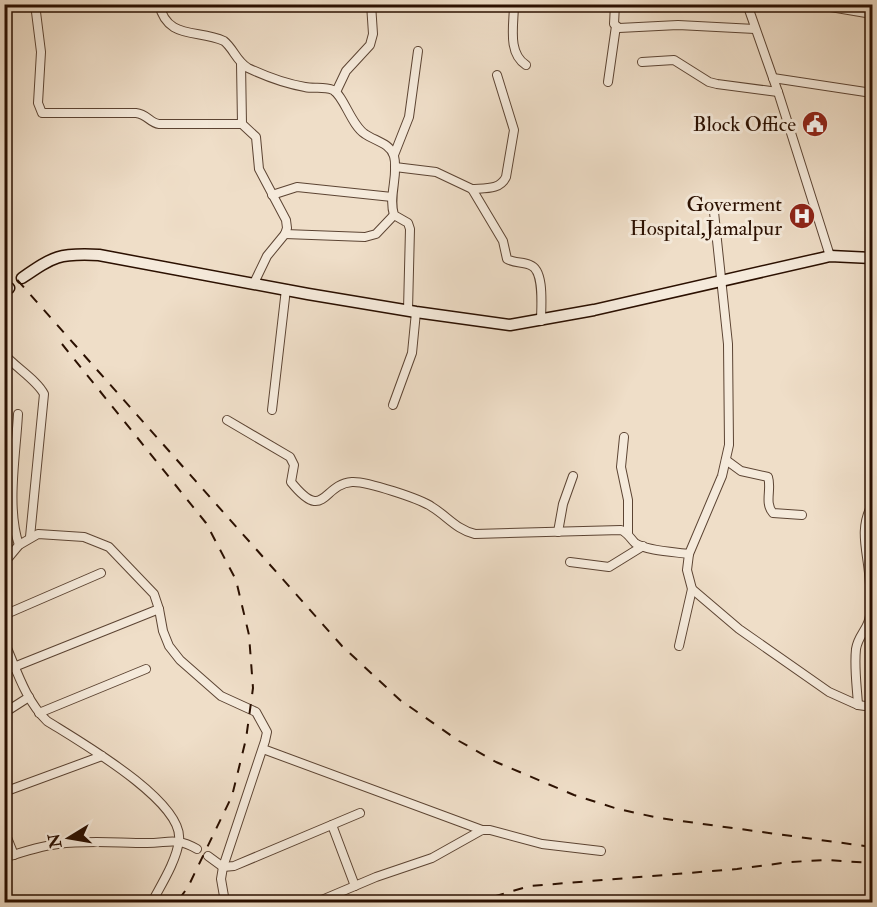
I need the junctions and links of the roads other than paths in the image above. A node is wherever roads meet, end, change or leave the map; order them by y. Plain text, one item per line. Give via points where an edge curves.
1 (35, 4) edge
2 (159, 4) edge
3 (371, 4) edge
4 (514, 4) edge
5 (615, 4) edge
6 (747, 4) edge
7 (813, 4) edge
8 (873, 14) edge
9 (616, 26) junction
10 (755, 29) junction
11 (418, 51) dead end
12 (642, 62) dead end
13 (241, 63) junction
14 (526, 65) dead end
15 (497, 75) dead end
16 (772, 78) junction
17 (608, 82) dead end
18 (336, 92) junction
19 (778, 92) junction
20 (873, 93) edge
21 (242, 124) junction
22 (394, 155) junction
23 (395, 167) junction
24 (472, 189) junction
25 (272, 195) junction
26 (392, 197) junction
27 (714, 212) dead end
28 (394, 215) junction
29 (285, 234) junction
30 (830, 256) junction
31 (873, 258) edge
32 (21, 278) dead end
33 (722, 281) junction
34 (254, 284) junction
35 (286, 289) junction
36 (412, 311) junction
37 (541, 321) junction
38 (4, 354) edge
39 (393, 405) dead end
40 (272, 410) dead end
41 (18, 414) dead end
42 (227, 420) dead end
43 (624, 437) dead end
44 (726, 460) junction
45 (573, 476) dead end
46 (873, 505) edge
47 (802, 515) dead end
48 (558, 532) junction
49 (628, 533) junction
50 (30, 537) junction
51 (19, 545) junction
52 (643, 546) junction
53 (689, 554) junction
54 (570, 562) dead end
55 (4, 563) edge
56 (101, 573) dead end
57 (692, 589) junction
58 (159, 609) junction
59 (4, 615) edge
60 (4, 641) edge
61 (679, 646) dead end
62 (15, 667) junction
63 (146, 669) dead end
64 (4, 671) edge
65 (29, 698) junction
66 (858, 705) junction
67 (873, 707) edge
68 (4, 713) edge
69 (39, 713) junction
70 (263, 749) junction
71 (102, 756) junction
72 (4, 792) edge
73 (360, 813) dead end
74 (332, 825) junction
75 (4, 830) edge
76 (482, 830) junction
77 (180, 841) junction
78 (196, 849) dead end
79 (601, 851) dead end
80 (14, 855) junction
81 (208, 856) dead end
82 (4, 858) edge
83 (222, 867) junction
84 (355, 886) junction
85 (152, 903) edge
86 (225, 903) edge
87 (317, 903) edge

1 - 21 street via 41,52 38,103 42,113 136,113 159,124
2 - 13 street via 169,26 224,41
3 - 18 street via 370,45 346,71
4 - 14 street via 513,45
5 - 9 street
6 - 10 street
7 - 8 street
9 - 10 street
9 - 17 street
10 - 16 street
11 - 22 street via 409,117
12 - 19 street via 674,60 709,82
13 - 18 street via 293,84
13 - 21 street
15 - 24 street via 514,130 506,177 498,187
16 - 19 street
16 - 20 street
18 - 22 street via 364,134 390,148
19 - 30 street
21 - 25 street via 256,137 259,170
22 - 23 street
23 - 24 street via 436,172
23 - 26 street
24 - 37 street via 503,241 507,259 537,270
25 - 26 street via 297,187
25 - 29 street via 286,220
26 - 28 street
27 - 33 street
28 - 29 street via 382,230 365,237
28 - 36 street via 408,223 410,229
29 - 34 street via 267,256
30 - 31 street
30 - 33 street
32 - 34 street via 55,257 79,254
33 - 37 street
33 - 44 street via 730,416
34 - 35 street
35 - 36 street
35 - 40 street
36 - 37 street via 498,325
36 - 39 street via 412,353
38 - 50 street via 44,394
41 - 51 street via 13,500
42 - 48 street via 290,457 294,465 291,482 310,500 321,501 340,484 358,482 420,500 469,533
43 - 49 street via 621,467 628,501
44 - 47 street via 741,471 768,477 769,508 773,513
44 - 53 street
45 - 48 street
46 - 66 street via 865,526 870,615 856,650
48 - 49 street via 614,529
49 - 52 street
50 - 51 street
50 - 58 street via 51,533 84,537 110,548 154,594
51 - 55 street
52 - 53 street
52 - 54 street via 609,567
53 - 57 street via 687,570
56 - 59 street
57 - 61 street
57 - 66 street via 739,630 829,692
58 - 62 street
58 - 70 street via 166,639 180,660 221,696 256,712 267,732
60 - 62 street
62 - 64 street
62 - 65 street
63 - 69 street
65 - 68 street
65 - 69 street
66 - 67 street
69 - 71 street
70 - 76 street
70 - 83 street
71 - 72 street
71 - 77 street via 165,807 176,822
73 - 74 street
74 - 83 street via 243,863
74 - 84 street
75 - 80 street
76 - 79 street via 542,844
76 - 84 street via 432,858
77 - 78 street
77 - 80 street via 59,844
77 - 85 street
80 - 82 street
81 - 83 street
83 - 86 street
84 - 87 street

